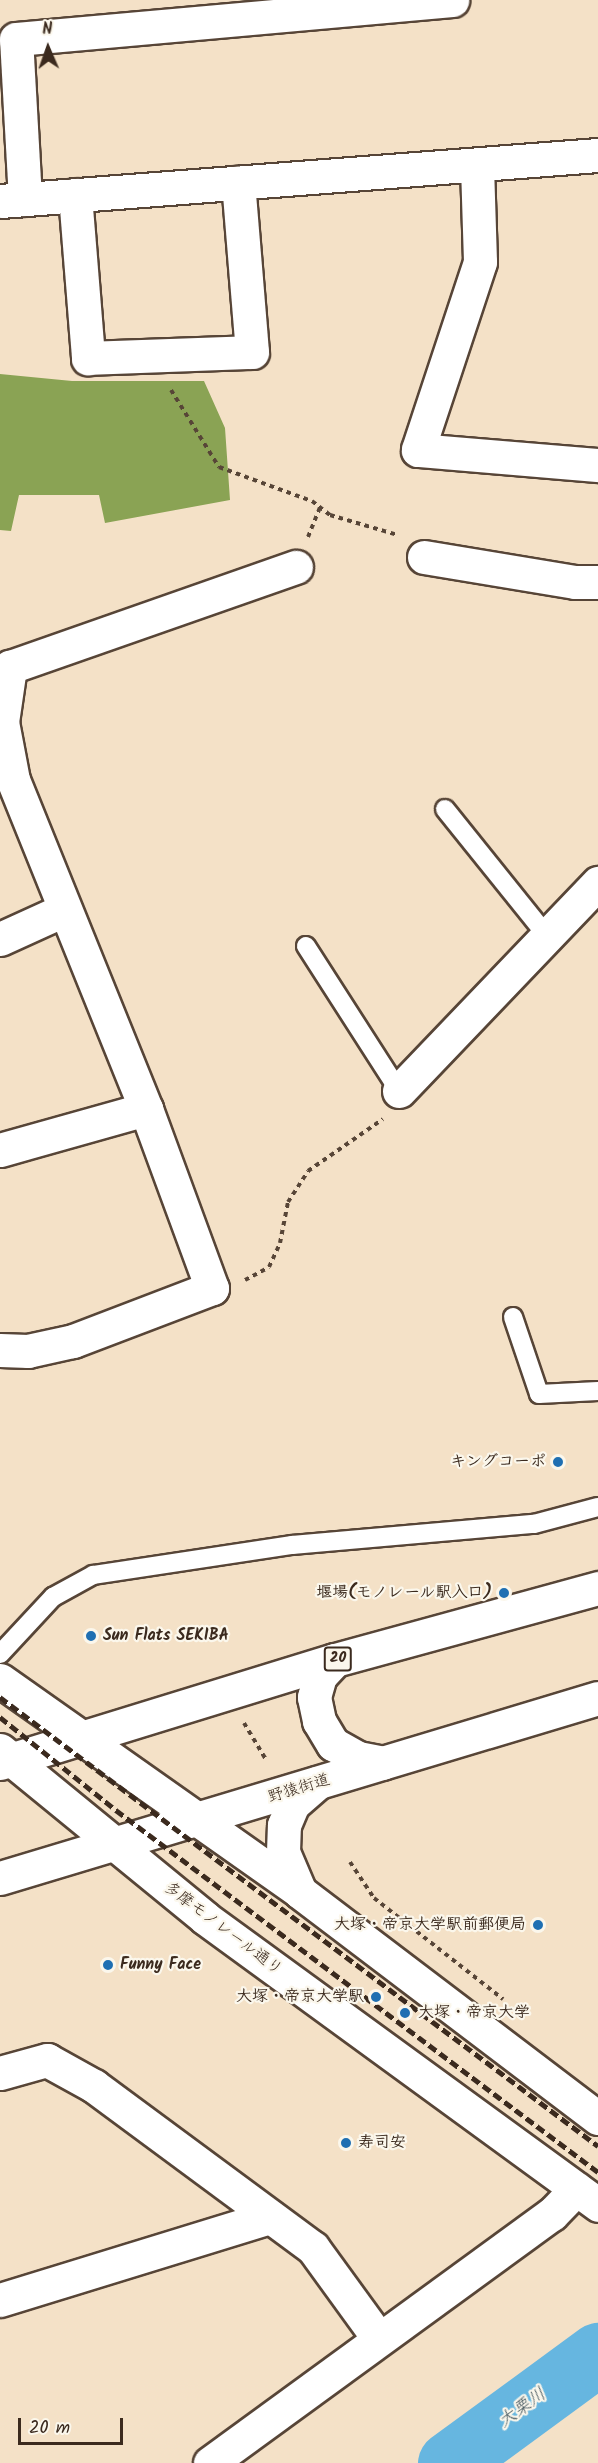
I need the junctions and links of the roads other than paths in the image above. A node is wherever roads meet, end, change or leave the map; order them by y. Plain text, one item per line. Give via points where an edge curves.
1 (452, 0) edge
2 (598, 155) edge
3 (477, 166) junction
4 (238, 183) junction
5 (75, 195) junction
6 (13, 200) edge
7 (598, 465) edge
8 (424, 557) road end
9 (296, 567) dead end
10 (598, 582) edge
11 (1, 723) edge
12 (445, 809) dead end
13 (598, 883) edge
14 (64, 910) junction
15 (547, 936) junction
16 (0, 939) edge
17 (306, 946) dead end
18 (399, 1091) joint
19 (146, 1109) junction
20 (0, 1150) edge
21 (513, 1317) dead end
22 (0, 1350) edge
23 (598, 1391) edge
24 (598, 1508) edge
25 (598, 1588) edge
26 (0, 1654) edge
27 (335, 1660) junction
28 (0, 1680) edge
29 (598, 1698) edge
30 (81, 1738) junction
31 (4, 1757) edge
32 (383, 1763) junction
33 (317, 1783) junction
34 (197, 1819) junction
35 (114, 1844) junction
36 (0, 1878) edge
37 (300, 1892) junction
38 (0, 2073) edge
39 (598, 2118) edge
40 (587, 2197) edge
41 (270, 2217) junction
42 (0, 2300) edge
43 (378, 2339) junction
44 (210, 2463) edge

1 - 6 street via 16,39
2 - 3 street
3 - 4 street
3 - 7 street via 480,262 418,450
4 - 5 street
4 - 5 street via 252,352 88,358
5 - 6 street
8 - 10 street via 574,582
9 - 11 street via 10,667
11 - 14 street via 13,780
12 - 15 lane
13 - 15 street
14 - 16 street
14 - 19 street
15 - 18 street
17 - 18 lane
19 - 20 street
19 - 22 street via 212,1288 72,1341 28,1351
21 - 23 lane via 539,1394
24 - 26 lane via 534,1524 292,1545 93,1575 53,1597
25 - 27 street, 20
27 - 30 street, 20
27 - 32 street via 320,1676 314,1697 319,1721 333,1744 358,1758
28 - 30 street
29 - 32 street, 野猿街道
30 - 31 street, 20
30 - 34 street
31 - 35 street, 多摩モノレール通り
32 - 33 street, 野猿街道
33 - 34 street, 野猿街道
33 - 37 street via 293,1804 284,1825 283,1852
34 - 35 street, 野猿街道
34 - 37 street
35 - 36 street, 野猿街道
35 - 40 street, 多摩モノレール通り via 206,1918
37 - 39 street
38 - 41 street via 47,2060 94,2086
40 - 43 street via 552,2214
41 - 42 street
41 - 43 street via 313,2248
43 - 44 street

